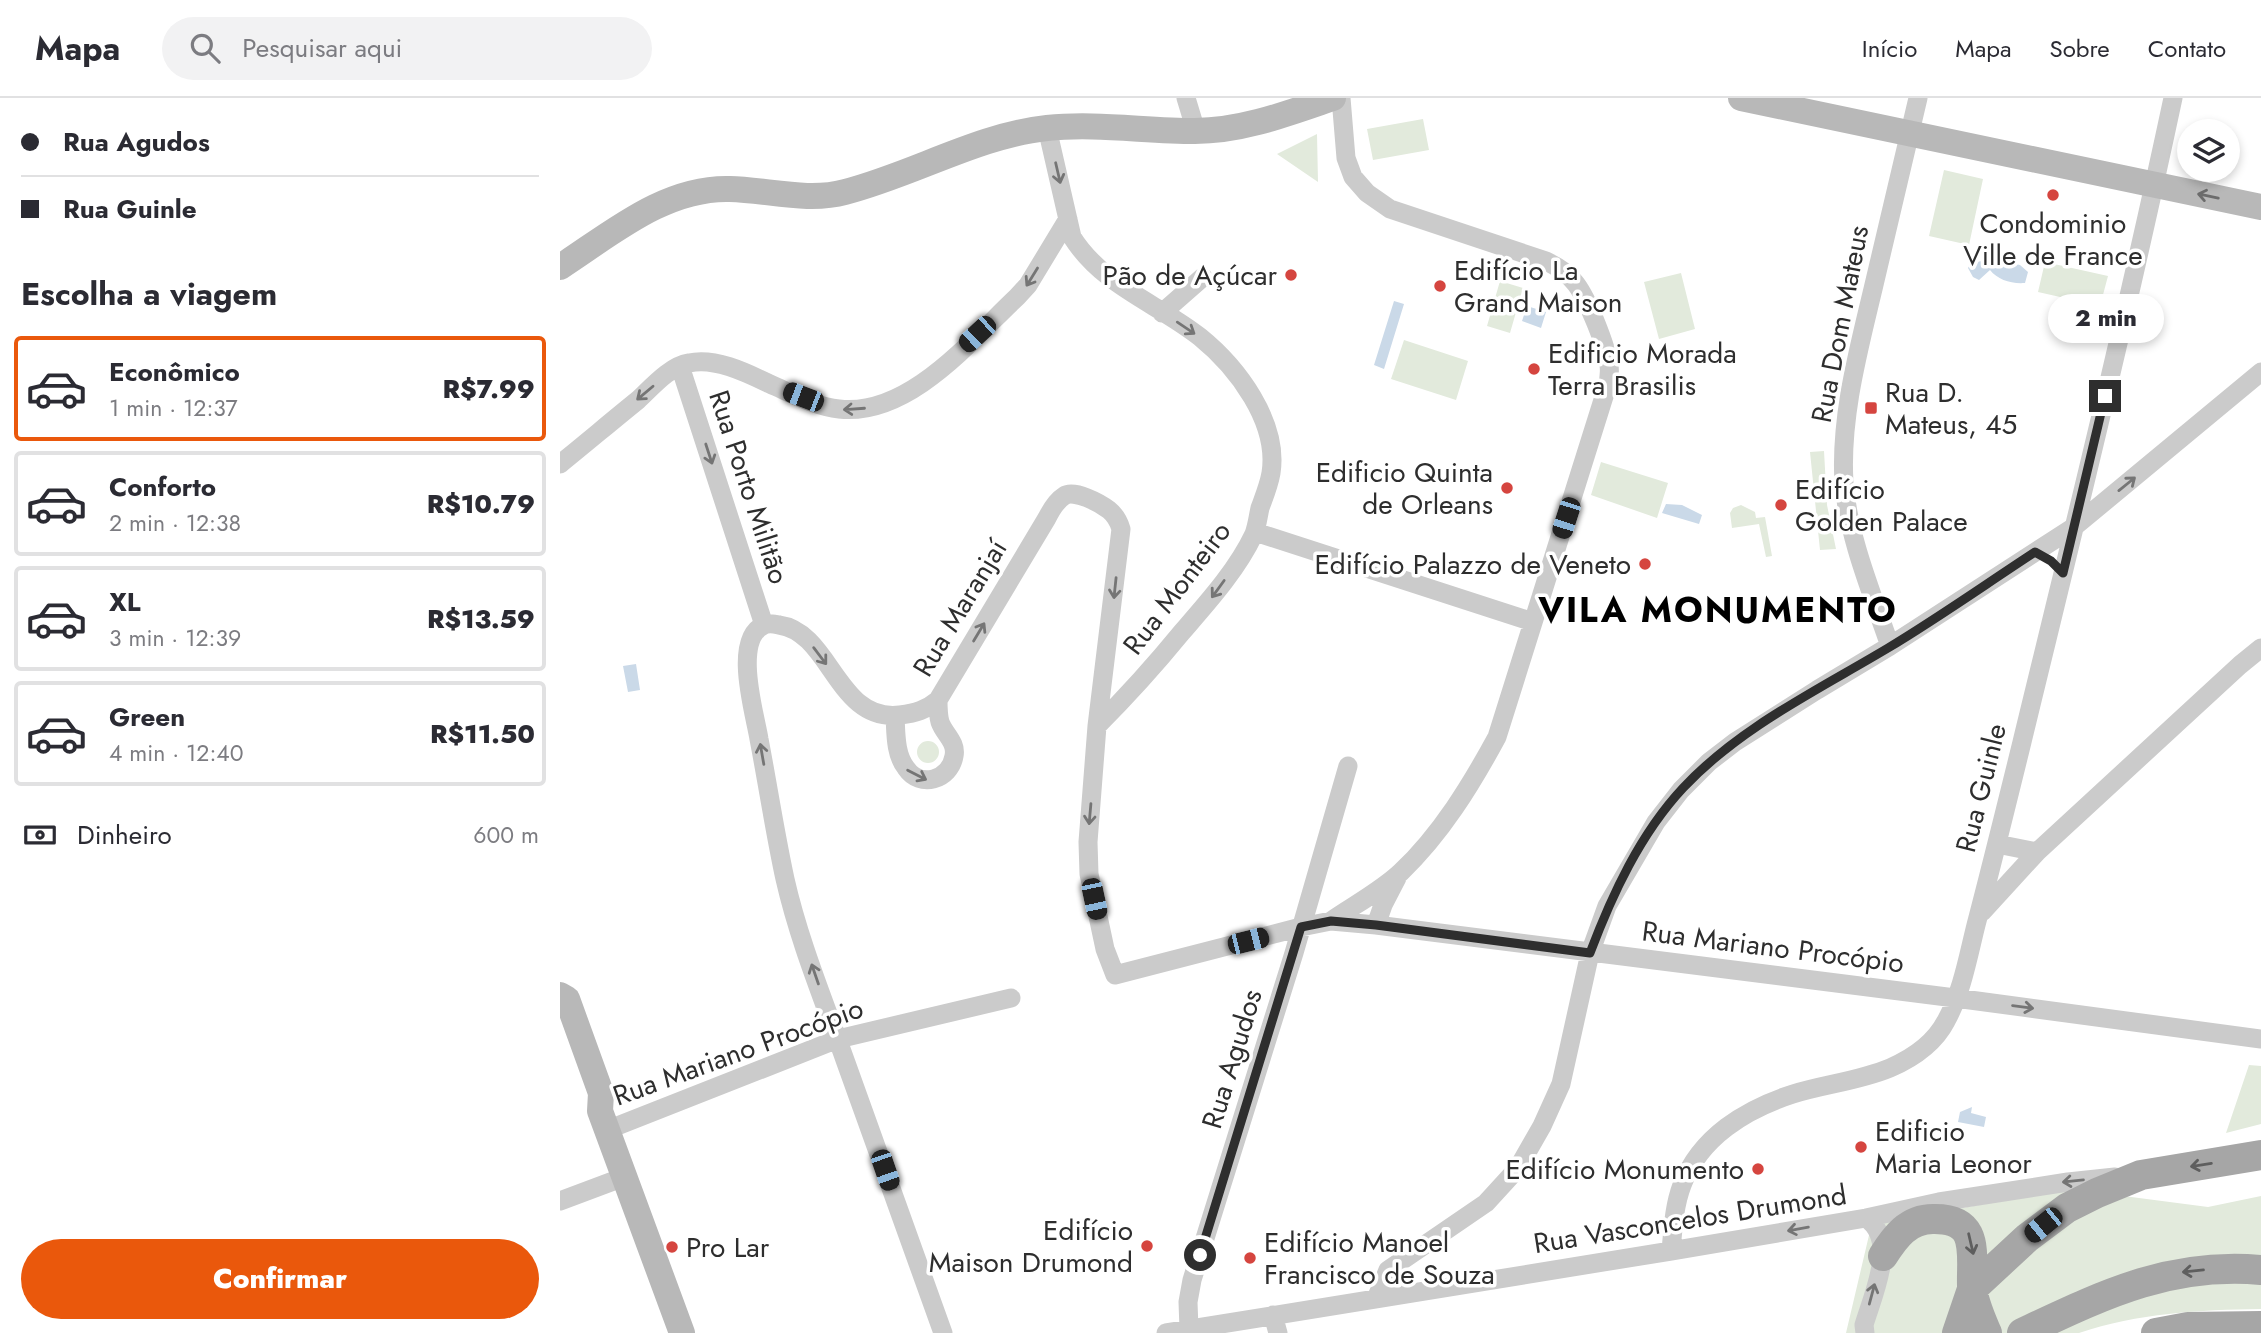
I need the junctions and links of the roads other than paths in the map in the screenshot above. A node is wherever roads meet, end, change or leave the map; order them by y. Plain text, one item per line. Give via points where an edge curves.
1 (1186, 98) edge
2 (1333, 98) edge
3 (1341, 98) edge
4 (1741, 98) edge
5 (1918, 98) edge
6 (2173, 98) edge
7 (1047, 128) junction
8 (1196, 131) junction
9 (1910, 134) junction
10 (2155, 185) junction
11 (2261, 208) edge
12 (1068, 219) junction
13 (560, 267) edge
14 (1203, 277) dead end
15 (1162, 313) junction
16 (680, 366) junction
17 (2261, 372) edge
18 (560, 464) edge
19 (2074, 527) junction
20 (1255, 531) junction
21 (2035, 552) junction
22 (2063, 573) junction
23 (1533, 622) junction
24 (764, 625) junction
25 (1890, 646) junction
26 (2261, 648) edge
27 (938, 700) junction
28 (895, 716) junction
29 (1097, 726) junction
30 (1348, 766) dead end
31 (1997, 844) junction
32 (2037, 852) junction
33 (1399, 874) junction
34 (1979, 915) junction
35 (1331, 921) junction
36 (1376, 925) junction
37 (1301, 927) junction
38 (1590, 953) junction
39 (1115, 975) joint
40 (560, 995) edge
41 (1011, 998) dead end
42 (1955, 998) junction
43 (560, 1022) edge
44 (838, 1039) junction
45 (2261, 1040) edge
46 (604, 1120) junction
47 (2261, 1155) edge
48 (2141, 1175) junction
49 (625, 1177) junction
50 (560, 1201) edge
51 (1866, 1218) junction
52 (1671, 1251) junction
53 (1883, 1256) junction
54 (2261, 1270) edge
55 (1972, 1289) junction
56 (1376, 1299) junction
57 (1276, 1324) edge
58 (2261, 1326) edge
59 (1189, 1329) junction
60 (682, 1333) edge
61 (943, 1333) edge
62 (1166, 1333) edge
63 (1865, 1333) edge
64 (1957, 1333) edge
65 (1987, 1333) edge
66 (2022, 1333) edge
67 (2156, 1333) edge

1 - 8 street
2 - 8 street via 1279,117
3 - 23 street via 1346,158 1353,177 1367,193 1390,209 1564,271 1586,300 1606,354 1610,370 1607,387
4 - 9 street
5 - 9 street, Rua Dom Mateus
6 - 10 street, Rua Guinle
7 - 8 street
7 -> 12 street, Rua Monteiro
7 - 13 street via 1014,133 823,197 728,189 673,198
9 - 10 street
9 - 25 street, Rua Dom Mateus via 1852,380 1844,446 1849,512
11 -> 10 street
10 - 19 street, Rua Guinle
12 - 15 street, Rua Monteiro via 1072,237 1100,271
12 -> 16 street via 1017,297 937,372 907,394 881,405 838,409 741,370 707,362
14 - 15 street
15 -> 20 street, Rua Monteiro via 1225,360 1262,415 1271,472
16 -> 18 street
16 -> 24 street, Rua Porto Militão
19 -> 17 street
19 - 21 street
19 - 22 street, Rua Guinle
20 - 23 street
20 -> 29 street, Rua Monteiro via 1210,600
21 - 22 street
21 - 25 street
22 - 31 street, Rua Guinle
23 - 33 street via 1492,747 1423,851
24 -> 28 street via 783,625 805,636 856,700 877,713
44 -> 24 street via 786,881 751,694 748,646
25 - 38 street via 1735,742 1681,790 1629,867
26 - 32 street
27 - 28 street, Rua Maranjaí via 920,712
28 -> 27 street via 898,748 906,768 924,780 935,779 949,768 955,753 941,723
27 -> 29 street, Rua Maranjaí via 1056,503 1065,494 1073,494 1109,510 1121,529
29 -> 39 street, Rua Maranjaí via 1089,874
30 - 37 street, Rua Agudos
31 - 32 street
31 - 34 street, Rua Guinle
32 - 34 street
33 - 35 street
33 - 36 street
34 - 42 street, Rua Guinle
35 - 36 street, Rua Mariano Procópio
35 - 37 street, Rua Mariano Procópio
36 - 38 street, Rua Mariano Procópio
37 - 39 street, Rua Mariano Procópio
37 - 59 street, Rua Agudos via 1192,1280
38 - 42 street, Rua Mariano Procópio
38 - 56 street via 1560,1084 1518,1168 1486,1203 1388,1270
40 - 46 street via 567,999 601,1093
41 - 44 street, Rua Mariano Procópio
42 -> 45 street, Rua Mariano Procópio
42 - 52 street, Rua Guinle via 1930,1043 1906,1060 1874,1074 1793,1094 1749,1111 1723,1128 1682,1183
43 - 46 street via 588,1098
44 - 46 street, Rua Mariano Procópio
44 - 61 street
46 - 49 street
47 -> 48 main road
48 -> 51 street, Rua Vasconcelos Drumond via 2068,1181
48 - 55 main road via 2059,1214
49 - 50 street
49 - 60 street
51 -> 52 street, Rua Vasconcelos Drumond
51 - 53 street via 1880,1232
52 - 56 street, Rua Vasconcelos Drumond
53 -> 55 main road via 1910,1224 1934,1219 1955,1223 1968,1232 1973,1245
63 -> 53 street
54 -> 66 main road via 2179,1272 2135,1283
55 - 64 main road
55 - 65 main road
56 - 57 street, Rua Vasconcelos Drumond
57 - 59 street, Rua Vasconcelos Drumond
58 - 67 main road via 2189,1326
59 - 62 street, Rua Vasconcelos Drumond

